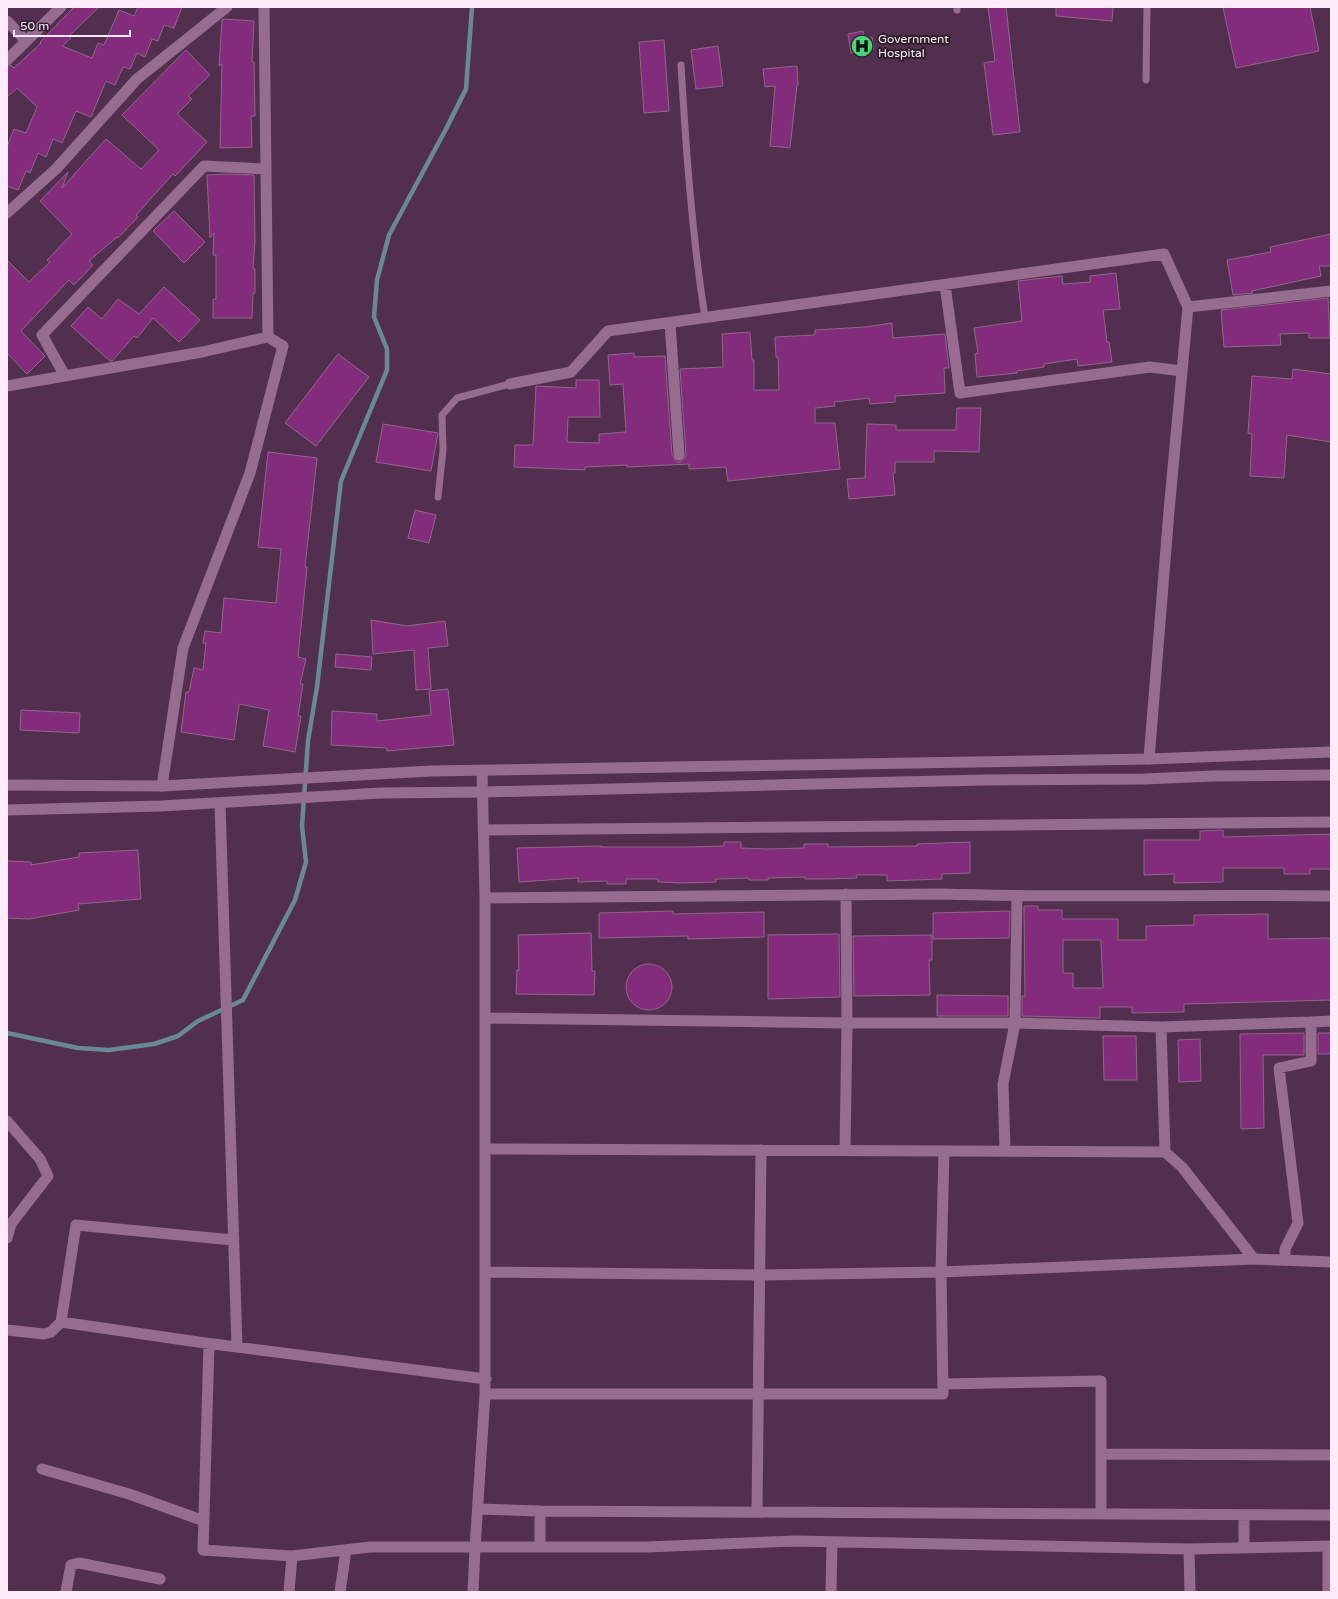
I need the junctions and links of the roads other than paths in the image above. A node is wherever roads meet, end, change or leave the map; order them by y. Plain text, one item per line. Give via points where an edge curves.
1 (60, 7) edge
2 (226, 7) edge
3 (264, 7) edge
4 (1147, 7) edge
5 (7, 21) edge
6 (26, 41) junction
7 (7, 60) edge
8 (681, 65) dead end
9 (1146, 80) dead end
10 (266, 168) junction
11 (7, 213) edge
12 (945, 285) junction
13 (1331, 291) edge
14 (1188, 307) junction
15 (705, 318) junction
16 (670, 323) junction
17 (268, 337) junction
18 (1182, 371) junction
19 (65, 376) junction
20 (510, 384) joint
21 (7, 386) edge
22 (678, 455) dead end
23 (438, 497) dead end
24 (1331, 752) edge
25 (1149, 759) junction
26 (482, 770) junction
27 (1331, 775) edge
28 (7, 785) edge
29 (162, 786) junction
30 (483, 792) junction
31 (220, 802) junction
32 (7, 810) edge
33 (1331, 822) edge
34 (483, 830) junction
35 (846, 894) junction
36 (1016, 896) junction
37 (1331, 896) edge
38 (485, 898) junction
39 (485, 1018) junction
40 (1331, 1021) edge
41 (847, 1022) junction
42 (1311, 1022) junction
43 (1015, 1023) junction
44 (1161, 1027) junction
45 (7, 1121) edge
46 (485, 1149) junction
47 (761, 1150) junction
48 (845, 1150) junction
49 (944, 1151) junction
50 (1005, 1151) junction
51 (1165, 1152) junction
52 (7, 1238) edge
53 (232, 1240) junction
54 (1254, 1259) junction
55 (1285, 1260) junction
56 (1331, 1262) edge
57 (485, 1272) junction
58 (941, 1272) junction
59 (759, 1275) junction
60 (61, 1322) junction
61 (7, 1330) edge
62 (209, 1344) junction
63 (237, 1347) junction
64 (486, 1379) junction
65 (943, 1384) junction
66 (486, 1394) junction
67 (758, 1394) junction
68 (1102, 1454) junction
69 (1331, 1455) edge
70 (42, 1469) dead end
71 (478, 1509) junction
72 (540, 1511) junction
73 (757, 1512) junction
74 (1101, 1514) junction
75 (1244, 1514) junction
76 (1331, 1515) edge
77 (204, 1521) junction
78 (832, 1542) junction
79 (1329, 1546) edge
80 (540, 1547) junction
81 (475, 1548) junction
82 (1244, 1548) junction
83 (1189, 1549) junction
84 (346, 1550) junction
85 (292, 1556) junction
86 (160, 1579) dead end
87 (66, 1592) edge
88 (289, 1592) edge
89 (340, 1592) edge
90 (473, 1592) edge
91 (831, 1592) edge
92 (1190, 1592) edge
93 (1328, 1592) edge

1 - 6 street
2 - 11 street via 137,80 56,169
3 - 10 street
4 - 9 lane
5 - 6 street
6 - 7 street
8 - 15 lane via 689,192
10 - 17 street
10 - 19 street via 204,166 42,335
12 - 14 street via 1164,254
12 - 15 street
12 - 18 street via 960,393 1150,367
13 - 14 street
14 - 18 street
15 - 16 street
16 - 20 street via 608,331 570,372
16 - 22 street
17 - 19 street via 202,352
17 - 29 street via 283,346 250,473 183,648
18 - 25 street
19 - 21 street
20 - 23 lane via 457,398 442,415 443,450
24 - 25 street
25 - 26 street
26 - 29 street
26 - 30 street
27 - 30 street
28 - 29 street
30 - 31 street via 381,792
30 - 34 street
31 - 32 street
31 - 53 street
33 - 34 street
34 - 38 street
35 - 36 street
35 - 38 street
35 - 41 street
36 - 37 street
36 - 43 street
38 - 39 street
39 - 41 street
39 - 46 street
40 - 42 street
41 - 43 street
41 - 48 street
42 - 44 street
42 - 55 street via 1311,1061 1279,1068 1298,1223 1284,1249
43 - 44 street
43 - 50 street via 1003,1084
44 - 51 street
45 - 52 street via 40,1159 48,1176 11,1224
46 - 47 street
46 - 57 street
47 - 48 street
47 - 59 street
48 - 49 street
49 - 50 street
49 - 58 street
50 - 51 street
51 - 54 street via 1182,1167
53 - 60 street via 76,1225
53 - 63 street
54 - 55 street
54 - 58 street
55 - 56 street
57 - 59 street
57 - 64 street
58 - 59 street
58 - 65 street
59 - 67 street
60 - 61 street via 52,1332 44,1334
60 - 62 street
62 - 63 street
62 - 77 street
63 - 64 street
64 - 66 street
65 - 67 street via 943,1394
65 - 68 street via 1101,1381
66 - 67 street
66 - 71 street
67 - 73 street
68 - 69 street
68 - 74 street
70 - 77 street via 129,1494
71 - 72 street
71 - 81 street
72 - 73 street
72 - 80 street
73 - 74 street
74 - 75 street
75 - 76 street
75 - 82 street
77 - 85 street via 203,1550
78 - 80 street
78 - 83 street
78 - 91 street
79 - 82 street
79 - 93 street
80 - 81 street
81 - 84 street via 370,1547
81 - 90 street
82 - 83 street
83 - 92 street
84 - 85 street
84 - 89 street
85 - 88 street
86 - 87 street via 79,1563 71,1565

